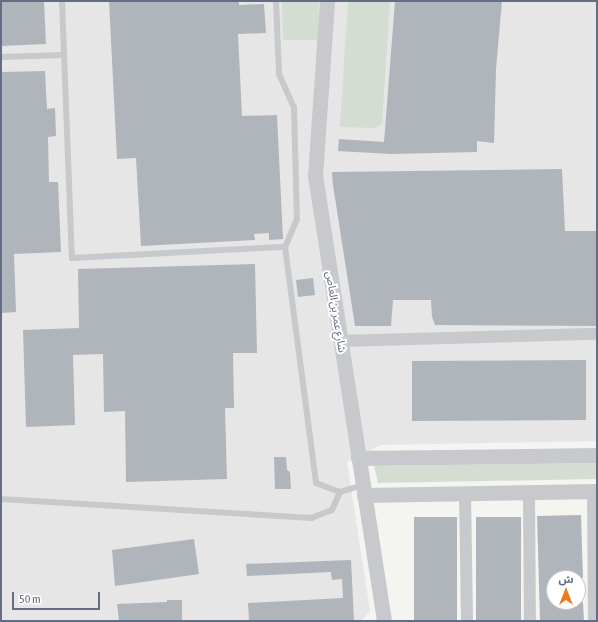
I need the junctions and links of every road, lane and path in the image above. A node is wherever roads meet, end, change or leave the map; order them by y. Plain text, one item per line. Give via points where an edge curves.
1 (62, 1) edge
2 (276, 1) edge
3 (327, 1) edge
4 (64, 54) junction
5 (1, 57) edge
6 (285, 247) junction
7 (597, 334) edge
8 (340, 341) junction
9 (597, 455) edge
10 (358, 458) junction
11 (363, 490) junction
12 (595, 491) edge
13 (340, 492) junction
14 (529, 492) junction
15 (465, 493) junction
16 (1, 499) edge
17 (384, 621) edge
18 (467, 621) edge
19 (530, 621) edge
20 (594, 621) edge

1 - 4 lane
2 - 6 lane via 279,74 294,107 297,219
3 - 8 street, شارع عمر بن العاص via 315,175
4 - 5 lane
4 - 6 lane via 72,258
6 - 13 lane via 316,483
7 - 8 street
8 - 10 street, شارع عمر بن العاص
9 - 10 street
10 - 11 street, شارع عمر بن العاص
11 - 13 lane
11 - 15 street
11 - 17 street, شارع عمر بن العاص
12 - 14 street
12 - 20 street
13 - 16 lane via 332,510 311,518
14 - 15 street
14 - 19 street
15 - 18 street

